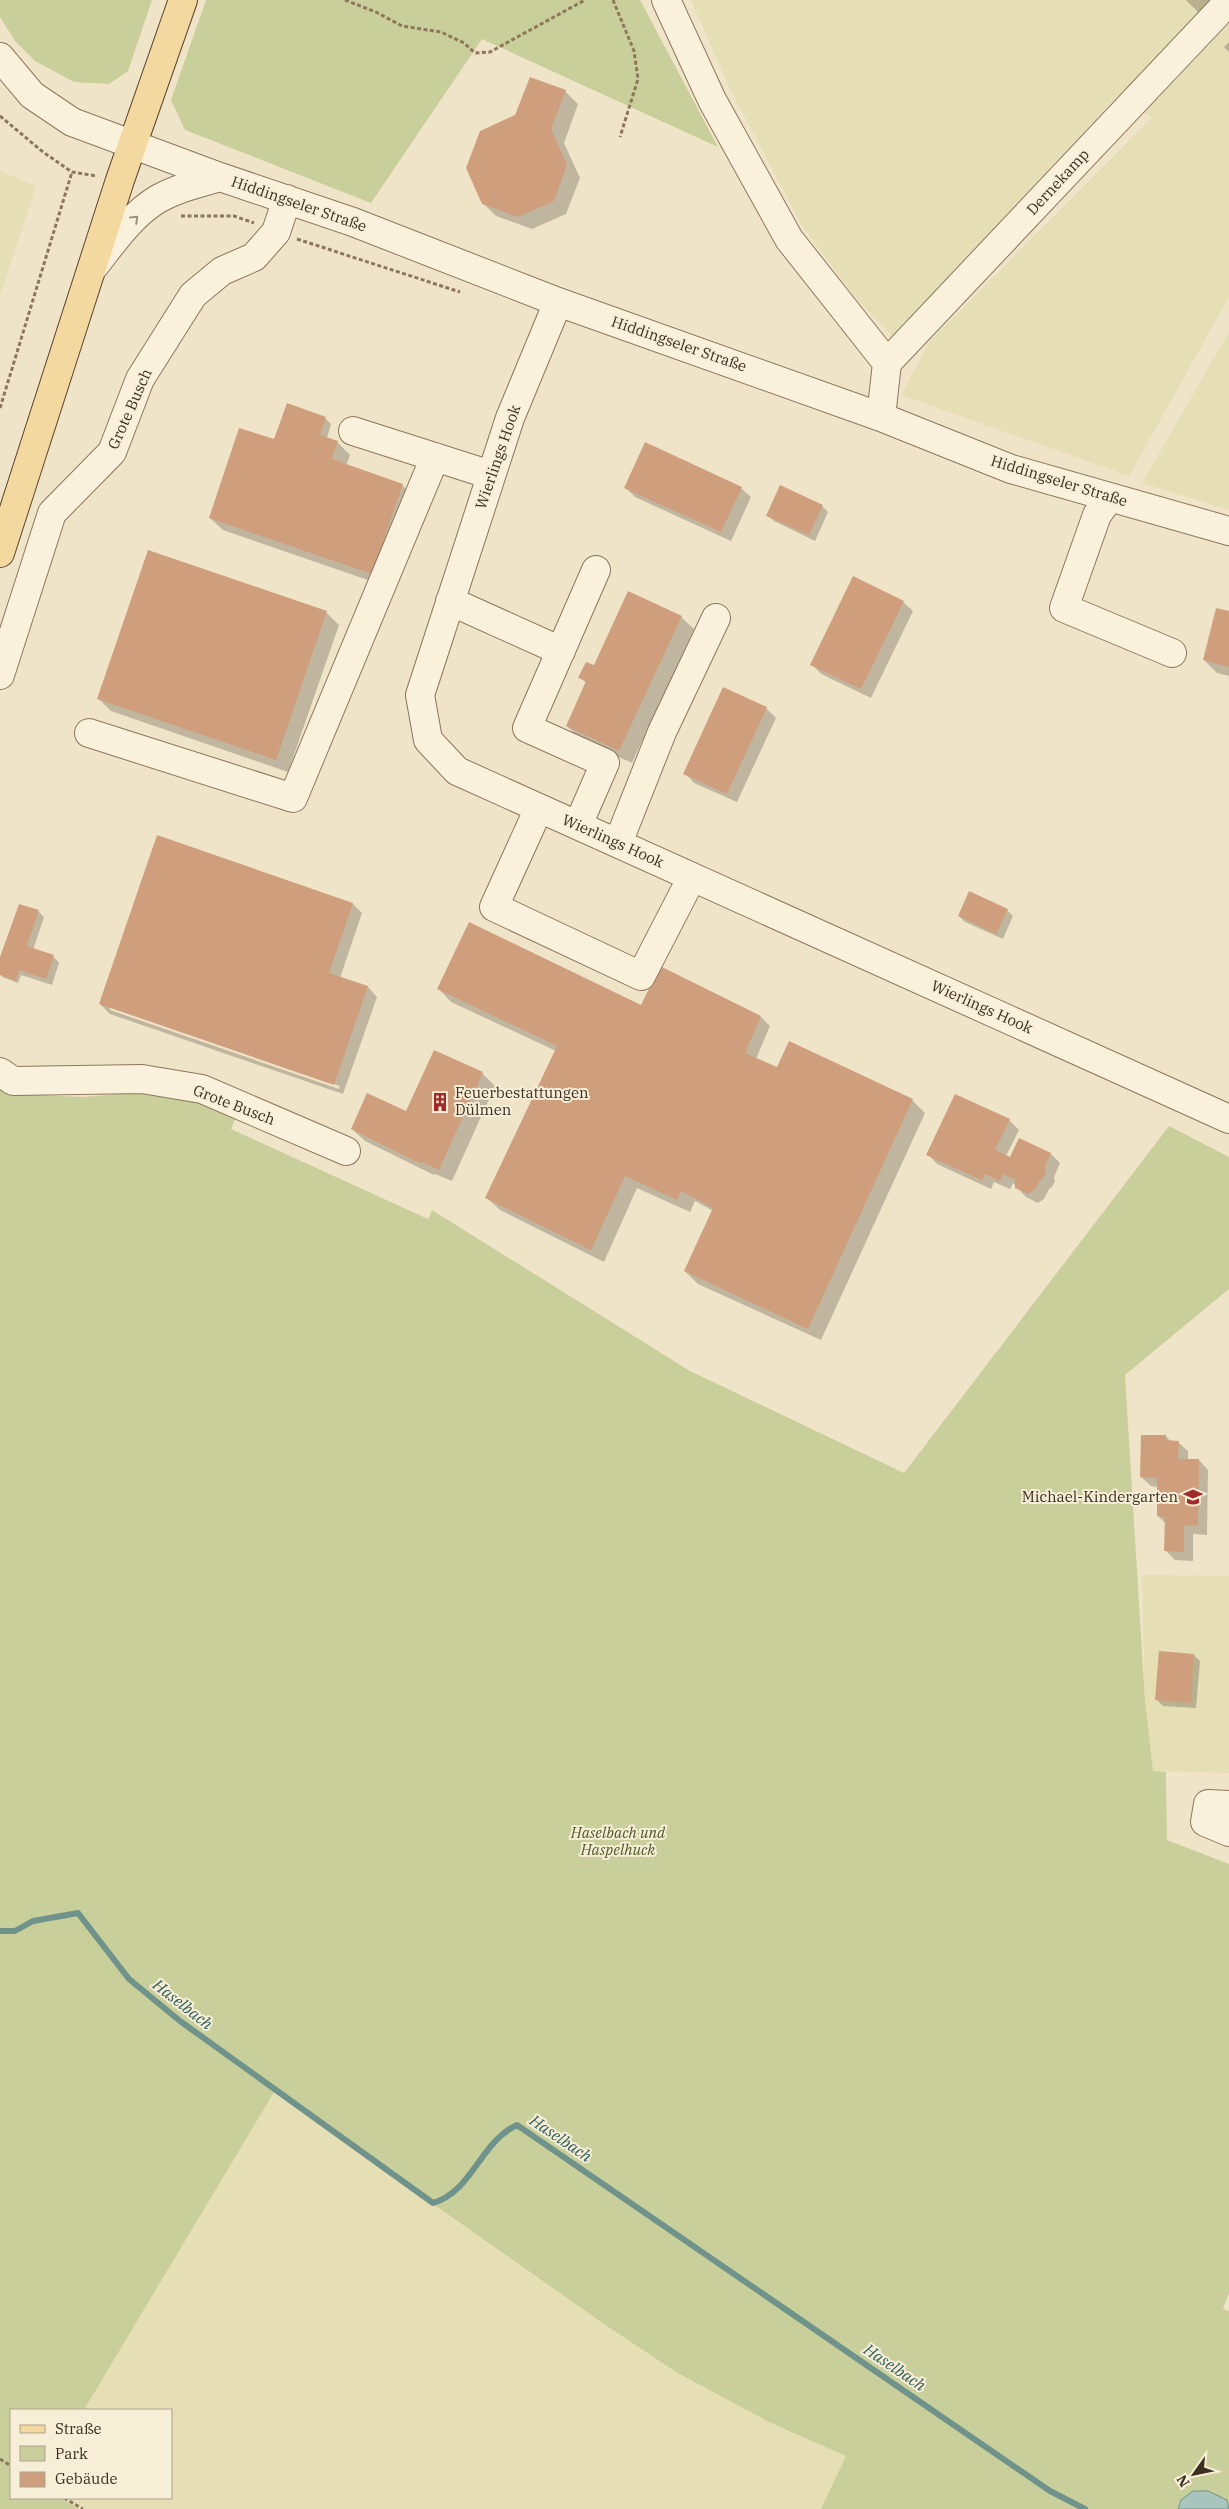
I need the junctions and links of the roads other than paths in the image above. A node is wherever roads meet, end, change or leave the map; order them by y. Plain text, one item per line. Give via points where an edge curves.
1 (183, 0) edge
2 (666, 0) edge
3 (1229, 1) edge
4 (0, 57) edge
5 (132, 144) junction
6 (220, 177) junction
7 (287, 199) junction
8 (92, 269) junction
9 (558, 302) junction
10 (887, 363) junction
11 (881, 417) junction
12 (353, 432) dead end
13 (435, 457) junction
14 (491, 475) junction
15 (1110, 497) junction
16 (1229, 532) edge
17 (0, 553) edge
18 (596, 570) dead end
19 (450, 601) junction
20 (716, 618) dead end
21 (561, 651) junction
22 (1172, 653) dead end
23 (0, 675) edge
24 (89, 732) dead end
25 (539, 808) junction
26 (578, 825) junction
27 (618, 843) junction
28 (692, 877) junction
29 (0, 1072) edge
30 (1229, 1120) edge
31 (346, 1151) dead end
32 (1229, 1805) edge
33 (1229, 1832) edge

1 - 5 main road
2 - 10 street via 712,100 789,239
3 - 10 street, Dernekamp
4 - 5 street via 32,95 72,122
5 - 6 street, Hiddingseler Straße
5 - 8 main road
6 - 7 street, Hiddingseler Straße
8 -> 6 street via 121,233 157,200
7 - 9 street, Hiddingseler Straße
7 - 23 street, Grote Busch via 276,232 254,257 222,271 193,295 140,379 112,452 52,513
8 - 17 main road
9 - 11 street, Hiddingseler Straße
9 - 14 street, Wierlings Hook via 510,418
10 - 11 street
11 - 15 street, Hiddingseler Straße via 1011,469
12 - 13 street
13 - 14 street
13 - 24 street via 293,798
14 - 19 street, Wierlings Hook
15 - 16 street, Hiddingseler Straße
15 - 22 street via 1097,515 1064,608
18 - 21 street
19 - 21 street
19 - 25 street, Wierlings Hook via 420,694 428,740 457,771
20 - 27 street via 662,732
21 - 26 street via 527,728 604,763
25 - 26 street, Wierlings Hook
25 - 28 street via 494,907 641,976
26 - 27 street, Wierlings Hook
27 - 28 street, Wierlings Hook
28 - 30 street, Wierlings Hook
29 - 31 street, Grote Busch via 13,1081 142,1079 202,1089
32 - 33 street via 1208,1804 1205,1822

